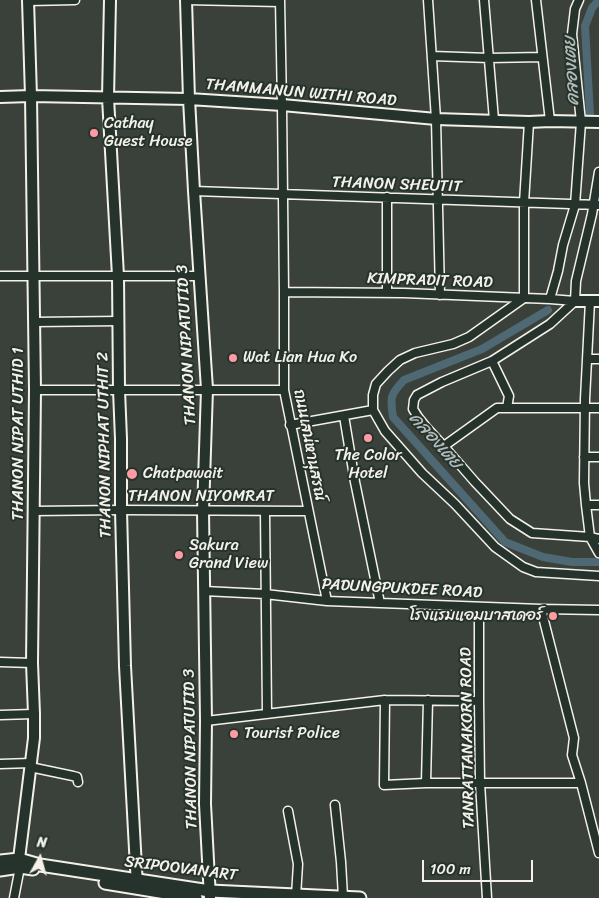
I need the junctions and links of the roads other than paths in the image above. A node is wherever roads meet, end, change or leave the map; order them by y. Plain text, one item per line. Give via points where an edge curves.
1 (75, 0) edge
2 (110, 0) edge
3 (186, 0) edge
4 (428, 0) edge
5 (484, 0) edge
6 (536, 0) edge
7 (579, 0) edge
8 (28, 1) edge
9 (280, 1) edge
10 (432, 56) junction
11 (542, 57) junction
12 (489, 58) junction
13 (31, 96) junction
14 (0, 97) edge
15 (108, 98) junction
16 (189, 99) junction
17 (282, 105) junction
18 (436, 119) junction
19 (494, 120) junction
20 (550, 121) junction
21 (529, 122) junction
22 (581, 122) junction
23 (599, 122) edge
24 (599, 172) edge
25 (194, 191) junction
26 (283, 195) junction
27 (387, 197) junction
28 (439, 200) junction
29 (524, 203) junction
30 (575, 205) junction
31 (595, 205) edge
32 (32, 275) junction
33 (0, 276) edge
34 (118, 276) junction
35 (199, 276) junction
36 (284, 292) junction
37 (387, 293) junction
38 (440, 295) junction
39 (524, 298) junction
40 (551, 299) junction
41 (572, 301) junction
42 (595, 301) edge
43 (118, 321) junction
44 (34, 322) junction
45 (587, 359) junction
46 (599, 359) edge
47 (492, 361) junction
48 (207, 389) junction
49 (35, 390) junction
50 (119, 390) junction
51 (284, 390) junction
52 (507, 408) junction
53 (584, 408) junction
54 (599, 408) edge
55 (374, 410) junction
56 (344, 416) junction
57 (290, 425) junction
58 (444, 446) junction
59 (584, 457) junction
60 (599, 458) edge
61 (586, 505) junction
62 (599, 506) edge
63 (121, 510) junction
64 (33, 511) junction
65 (203, 511) junction
66 (265, 511) junction
67 (308, 511) junction
68 (594, 540) edge
69 (599, 554) edge
70 (599, 576) edge
71 (204, 591) junction
72 (265, 594) junction
73 (327, 601) junction
74 (380, 603) junction
75 (479, 607) junction
76 (541, 609) junction
77 (599, 610) edge
78 (0, 662) edge
79 (32, 663) junction
80 (385, 700) junction
81 (428, 700) junction
82 (479, 701) junction
83 (34, 714) junction
84 (266, 714) junction
85 (0, 715) edge
86 (206, 722) junction
87 (0, 764) edge
88 (30, 765) junction
89 (78, 782) dead end
90 (426, 783) junction
91 (480, 783) junction
92 (581, 783) junction
93 (335, 805) dead end
94 (288, 811) dead end
95 (599, 853) edge
96 (0, 861) edge
97 (20, 863) junction
98 (0, 870) edge
99 (137, 885) junction
100 (163, 895) edge
101 (210, 895) edge
102 (296, 896) junction
103 (343, 897) edge
104 (14, 898) edge
105 (196, 898) edge
106 (360, 898) edge
107 (487, 898) edge

1 - 8 street
2 - 15 street, THANON NIPHAT UTHIT 2
3 - 9 street
3 - 16 street, THANON NIPATUTID 3
4 - 10 street
5 - 12 street
6 - 11 street
7 - 22 street via 572,34
8 - 13 street, THANON NIPAT UTHID 1
9 - 17 street
10 - 12 street
10 - 18 street
11 - 12 street
11 - 20 street
12 - 19 street
13 - 14 street, THAMMANUN WITHI ROAD
13 - 15 street, THAMMANUN WITHI ROAD
13 - 32 street, THANON NIPAT UTHID 1
15 - 16 street, THAMMANUN WITHI ROAD
15 - 34 street, THANON NIPHAT UTHIT 2
16 - 17 street, THAMMANUN WITHI ROAD
16 - 25 street, THANON NIPATUTID 3
17 - 18 street, THAMMANUN WITHI ROAD
17 - 26 street, ถนนเสน่หานุสรณ์
18 - 19 street, THAMMANUN WITHI ROAD
18 - 28 street
19 - 21 street, THAMMANUN WITHI ROAD
20 - 21 street, THAMMANUN WITHI ROAD
20 - 22 street, THAMMANUN WITHI ROAD
21 - 29 street
22 - 23 street, THAMMANUN WITHI ROAD
22 - 30 street
24 - 31 street
25 - 26 street, THANON SHEUTIT
25 - 35 street, THANON NIPATUTID 3
26 - 27 street, THANON SHEUTIT
26 - 36 street, ถนนเสน่หานุสรณ์
27 - 28 street, THANON SHEUTIT
27 - 37 street
28 - 29 street, THANON SHEUTIT
28 - 38 street
29 - 30 street, THANON SHEUTIT
29 - 39 street
30 - 31 street, THANON SHEUTIT
30 - 40 street via 562,245
31 - 41 street
32 - 33 street
32 - 34 street
32 - 44 street, THANON NIPAT UTHID 1
34 - 35 street
34 - 43 street, THANON NIPHAT UTHIT 2
35 - 48 street, THANON NIPATUTID 3
36 - 37 street, KIMPRADIT ROAD
36 - 51 street, ถนนเสน่หานุสรณ์
37 - 38 street, KIMPRADIT ROAD
38 - 39 street, KIMPRADIT ROAD
39 - 40 street, KIMPRADIT ROAD
39 - 55 street via 469,337 400,360 376,384
40 - 41 street, KIMPRADIT ROAD
41 - 42 street
41 - 47 street via 550,324
42 - 45 street
43 - 44 street
43 - 50 street, THANON NIPHAT UTHIT 2
44 - 49 street, THANON NIPAT UTHID 1
45 - 46 street
45 - 53 street
47 - 52 street via 509,396
47 - 58 street via 442,382 414,400 413,408 418,417
48 - 50 street
48 - 51 street
48 - 65 street, THANON NIPATUTID 3
49 - 50 street
49 - 64 street, THANON NIPAT UTHID 1
50 - 63 street, THANON NIPHAT UTHIT 2
51 - 57 street, ถนนเสน่หานุสรณ์
52 - 53 street
52 - 58 street via 497,408
53 - 54 street
53 - 59 street
55 - 56 street
55 - 70 street via 385,431 422,473 495,547 536,572
56 - 57 street
56 - 74 street
57 - 67 street, ถนนเสน่หานุสรณ์
58 - 68 street via 510,519 532,533
59 - 60 street
59 - 61 street
61 - 62 street
61 - 68 street
63 - 64 street, THANON NIYOMRAT
63 - 65 street, THANON NIYOMRAT
63 - 99 street, THANON NIPHAT UTHIT 2 via 125,666
64 - 79 street, THANON NIPAT UTHID 1
65 - 66 street, THANON NIYOMRAT
65 - 71 street, THANON NIPATUTID 3
66 - 67 street, THANON NIYOMRAT
66 - 72 street
67 - 73 street, ถนนเสน่หานุสรณ์
68 - 69 street
71 - 72 street, PADUNGPUKDEE ROAD
71 - 86 street, THANON NIPATUTID 3
72 - 73 street, PADUNGPUKDEE ROAD
72 - 84 street
73 - 74 street, PADUNGPUKDEE ROAD
74 - 75 street, PADUNGPUKDEE ROAD
75 - 76 street, PADUNGPUKDEE ROAD
75 - 82 street, TANRATTANAKORN ROAD
76 - 77 street, PADUNGPUKDEE ROAD
76 - 92 street via 574,738 572,755
78 - 79 street
79 - 83 street, THANON NIPAT UTHID 1
80 - 81 street
80 - 84 street
80 - 90 street via 384,785
81 - 82 street
81 - 90 street
82 - 91 street, TANRATTANAKORN ROAD
83 - 85 street
83 - 88 street, THANON NIPAT UTHID 1
84 - 86 street
86 - 101 street, THANON NIPATUTID 3 via 205,804
87 - 88 street
88 - 89 street via 76,777
88 - 97 street, THANON NIPAT UTHID 1
90 - 91 street
91 - 92 street
91 - 107 street, TANRATTANAKORN ROAD
92 - 95 street
93 - 103 street
94 - 102 street via 298,864
96 - 97 main road, SRIPOOVANART
97 - 98 main road, SRIPOOVANART
97 - 99 main road, SRIPOOVANART
97 - 104 street
99 - 100 main road, SRIPOOVANART
99 - 101 main road, SRIPOOVANART
100 - 105 main road, SRIPOOVANART
101 - 102 main road, SRIPOOVANART
102 - 103 main road, SRIPOOVANART
103 - 106 main road, SRIPOOVANART

